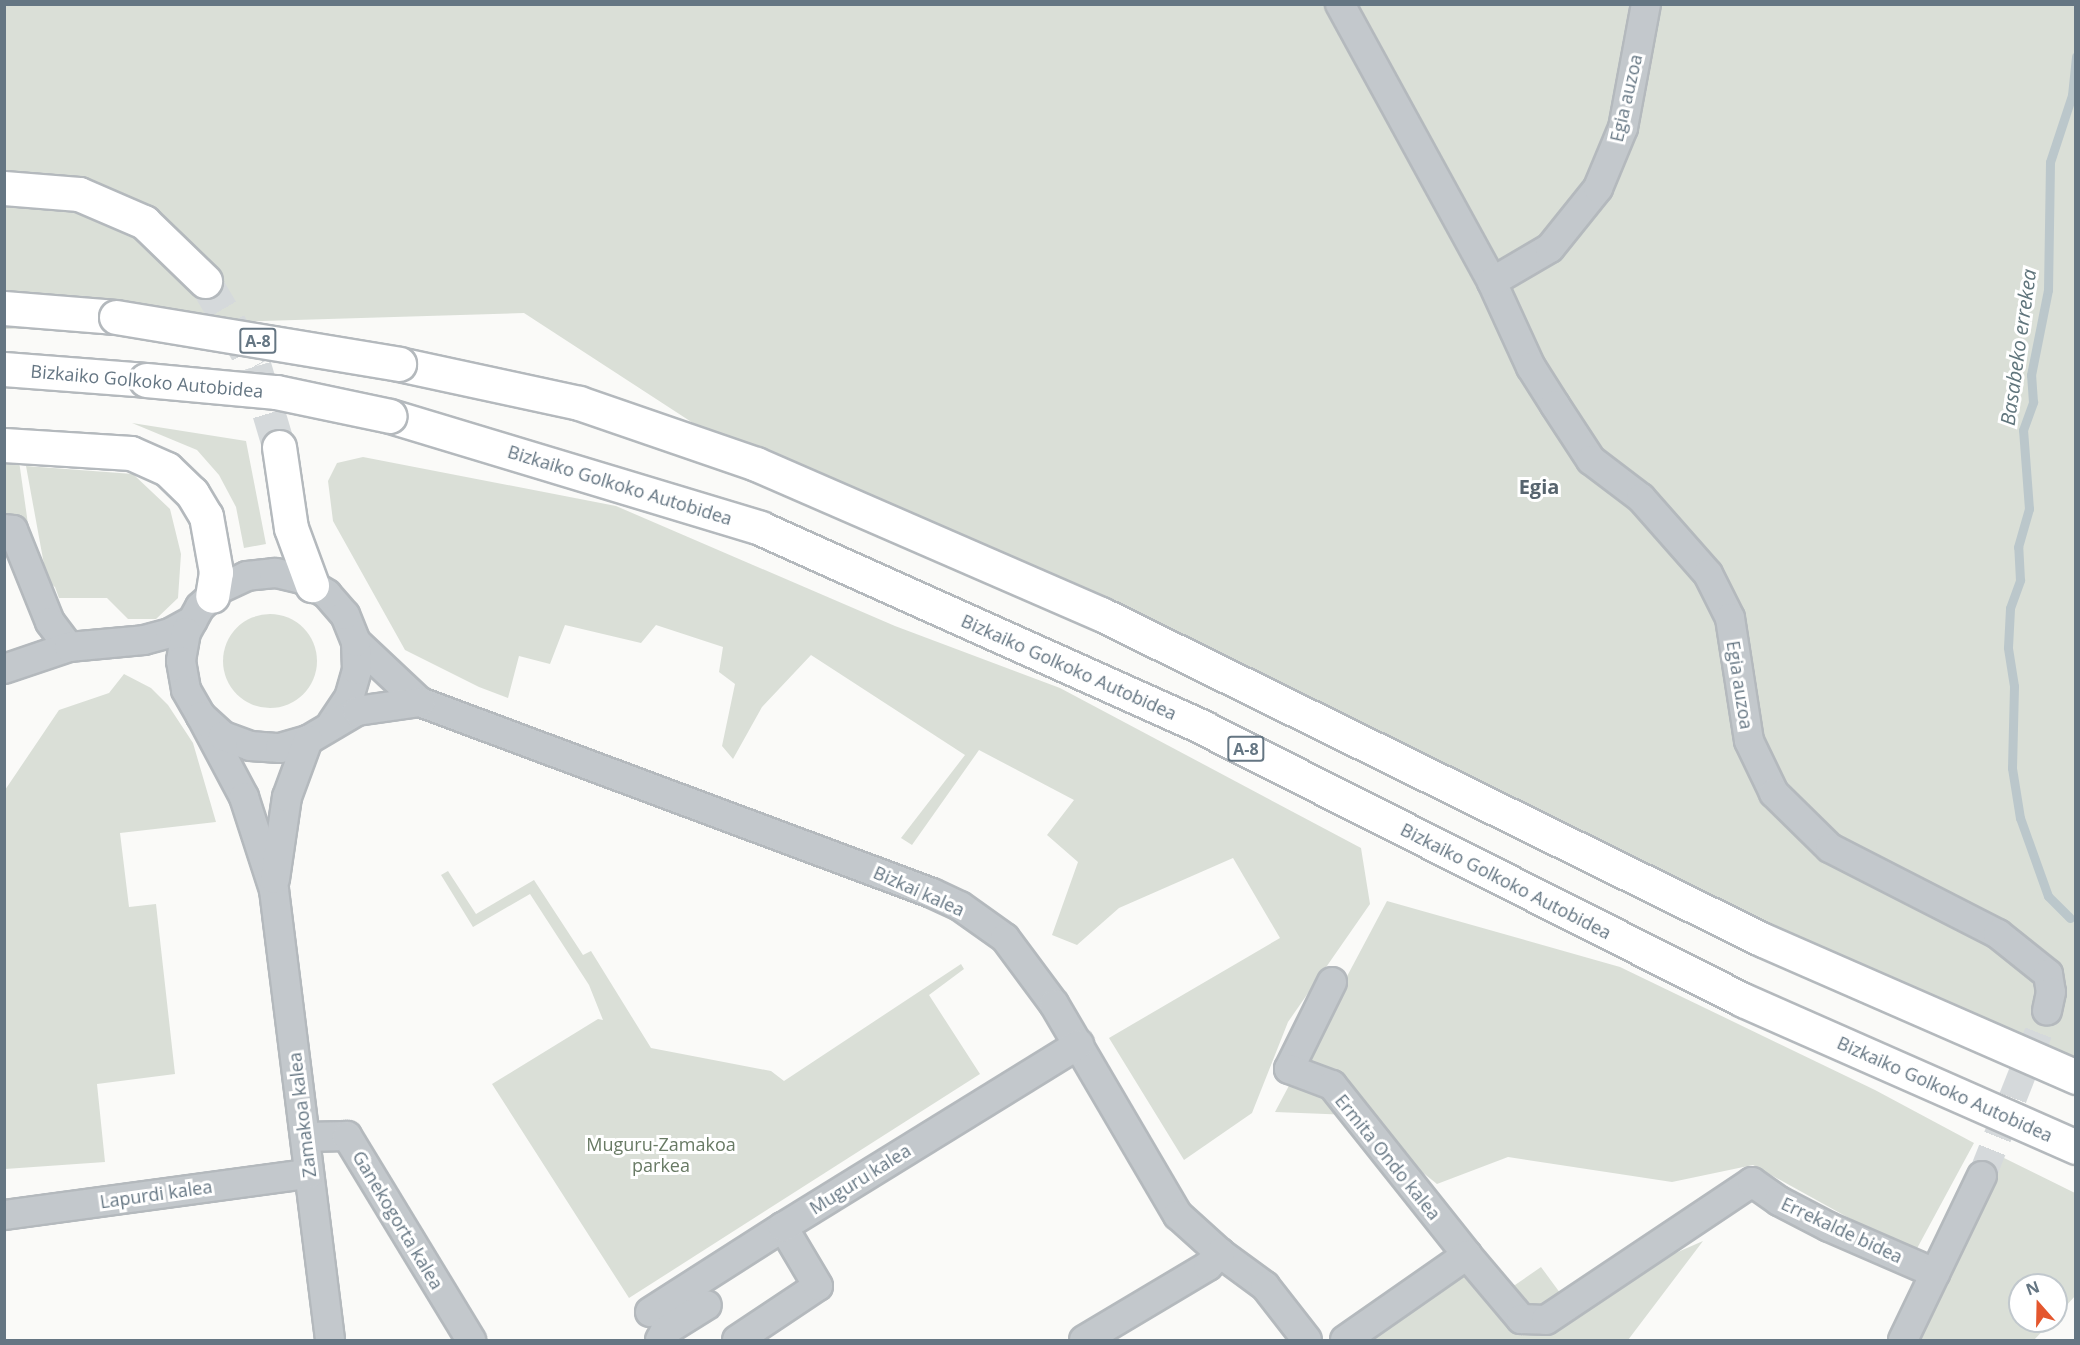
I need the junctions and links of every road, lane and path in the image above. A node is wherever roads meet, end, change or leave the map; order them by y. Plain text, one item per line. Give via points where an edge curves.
1 (1340, 4) edge
2 (1646, 4) edge
3 (4, 188) edge
4 (205, 281) tunnel mouth
5 (1492, 282) junction
6 (4, 308) edge
7 (4, 369) edge
8 (4, 445) edge
9 (279, 447) tunnel mouth
10 (4, 529) edge
11 (312, 585) junction
12 (202, 608) junction
13 (356, 642) junction
14 (110, 645) junction
15 (69, 647) junction
16 (4, 669) edge
17 (184, 678) junction
18 (420, 702) junction
19 (201, 716) junction
20 (332, 723) junction
21 (308, 740) junction
22 (274, 890) junction
23 (1332, 982) dead end
24 (2047, 1011) tunnel mouth
25 (1079, 1044) junction
26 (2076, 1077) edge
27 (305, 1137) junction
28 (2076, 1148) edge
29 (308, 1174) junction
30 (1982, 1176) tunnel mouth
31 (1752, 1182) joint
32 (4, 1215) edge
33 (783, 1227) junction
34 (1220, 1253) junction
35 (1467, 1255) junction
36 (1935, 1273) junction
37 (707, 1305) dead end
38 (650, 1312) dead end
39 (330, 1341) edge
40 (471, 1341) edge
41 (660, 1341) edge
42 (737, 1341) edge
43 (1084, 1341) edge
44 (1307, 1341) edge
45 (1345, 1341) edge
46 (1903, 1341) edge

1 - 5 street, Egia auzoa
2 - 5 street, Egia auzoa via 1623,128 1598,188 1550,248
3 - 4 highway via 79,194 144,222
5 - 24 street, Egia auzoa via 1531,366 1591,460 1641,498 1708,574 1730,618 1749,741 1774,794 1830,848 1998,934 2048,974 2051,992
6 - 26 highway, A-8, bridge via 116,317 399,364 579,403 756,464 1101,614 1763,940
7 - 28 highway, Bizkaiko Golkoko Autobidea / A-8, bridge via 276,392 390,416 760,528 1204,728 1743,1000
8 - 12 highway via 131,453 167,469 192,493 206,516 216,572
9 - 11 highway via 291,528
10 - 15 street via 13,530 50,622
11 - 12 street, Bizkai kalea via 275,573 247,576
11 - 13 street, Bizkai kalea via 327,594 345,615
12 - 14 street, Bizkai kalea via 170,633
12 - 17 street, Bizkai kalea via 181,661
13 - 18 street, Bizkai kalea
13 - 20 street, Bizkai kalea via 357,670 352,689
14 - 15 street, Bizkai kalea
14 - 17 street, Bizkai kalea via 157,658
15 - 16 street, Bizkai kalea
17 - 19 street, Bizkai kalea
18 - 20 street, Bizkai kalea via 357,711
18 - 25 street, Bizkai kalea via 685,798 960,906 1005,938
19 - 21 street, Bizkai kalea via 223,736 250,746 280,748
19 - 22 street, Zamakoa kalea via 244,797
20 - 21 street, Bizkai kalea
21 - 22 street, Zamakoa kalea via 287,797
22 - 27 street, Zamakoa kalea
23 - 35 street, Ermita Ondo kalea via 1289,1069 1332,1085
25 - 33 street, Muguru kalea
25 - 34 street, Bizkai kalea via 1178,1215
27 - 29 street, Zamakoa kalea
27 - 40 street, Ganekogorta kalea via 347,1136
29 - 32 street, Lapurdi kalea
29 - 39 street, Zamakoa kalea
30 - 36 street
31 - 35 street, Ermita Ondo kalea via 1546,1320 1521,1319
31 - 36 street, Errekalde bidea via 1829,1227
33 - 38 street, Muguru kalea
33 - 42 street via 818,1286
34 - 43 street via 1208,1266
34 - 44 street, Bizkai kalea via 1265,1286
35 - 45 street
36 - 46 street
37 - 41 street via 665,1331

